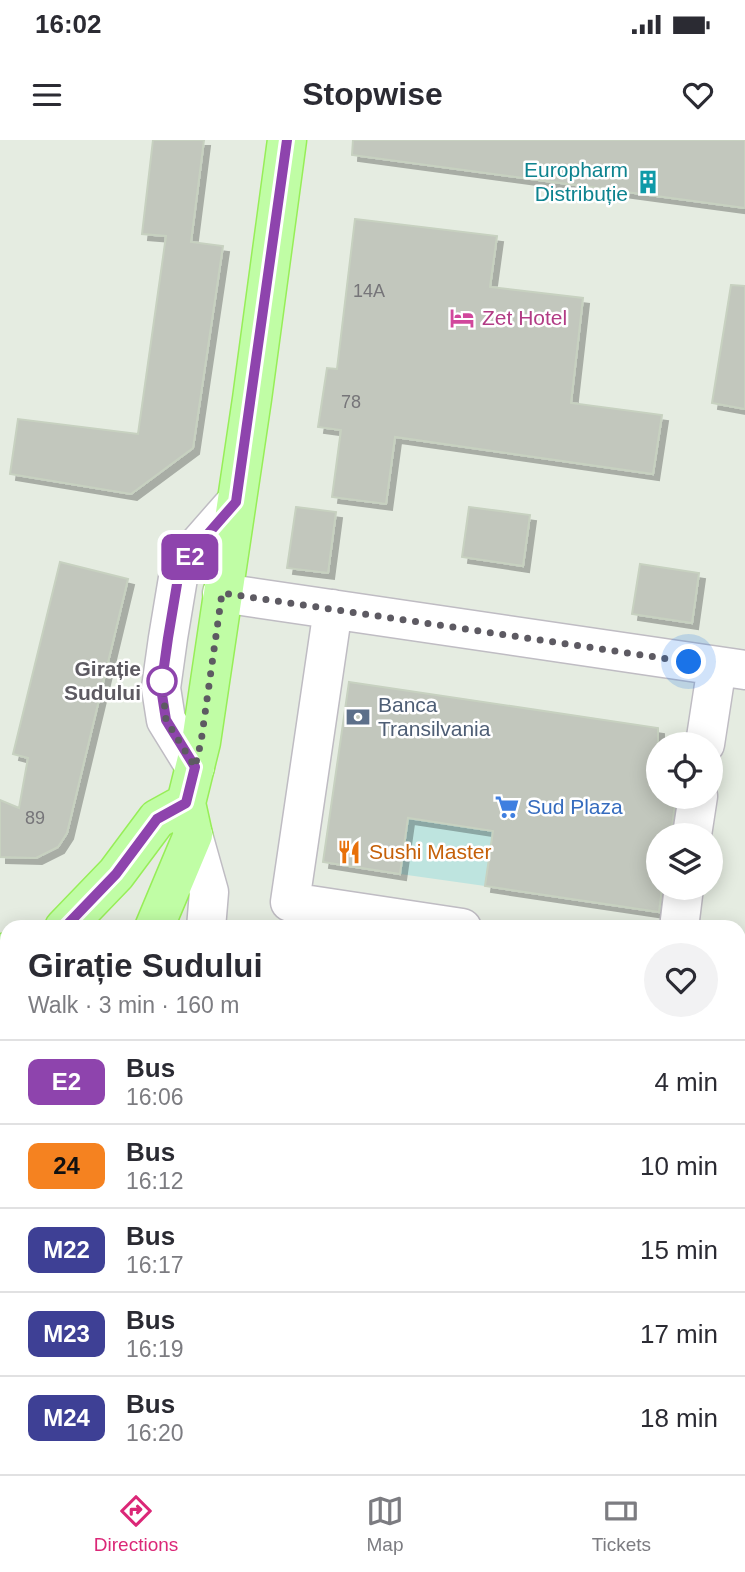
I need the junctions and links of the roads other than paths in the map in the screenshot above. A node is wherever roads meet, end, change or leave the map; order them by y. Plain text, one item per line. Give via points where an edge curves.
1 (287, 140) edge
2 (236, 502) junction
3 (222, 593) junction
4 (333, 609) junction
5 (731, 668) edge
6 (709, 732) edge
7 (191, 802) junction
8 (682, 900) edge
9 (72, 920) edge
10 (156, 920) edge
11 (207, 920) edge
12 (409, 920) edge
13 (679, 920) edge

1 - 2 main road
2 - 3 main road
2 - 7 street via 179,572 168,638 161,688
3 - 4 street
3 - 7 main road
4 - 5 street
4 - 12 street via 290,902
5 - 6 street
7 - 9 main road via 157,819 116,874
7 - 10 main road
7 - 11 street via 209,892
8 - 13 street

